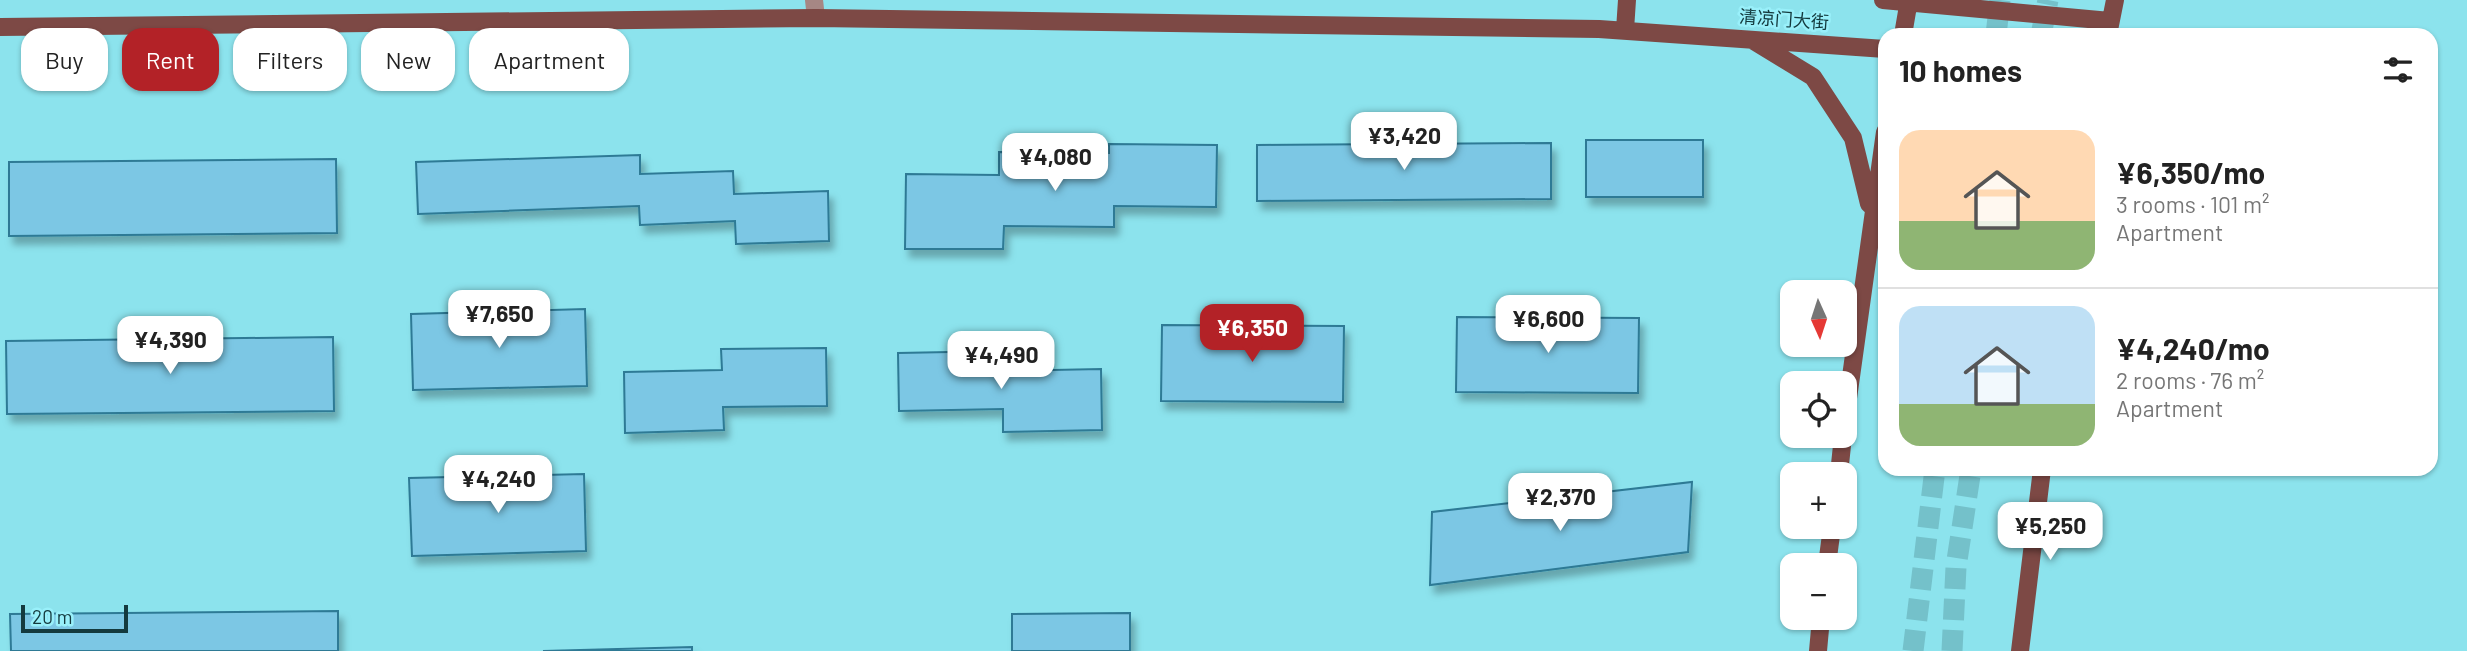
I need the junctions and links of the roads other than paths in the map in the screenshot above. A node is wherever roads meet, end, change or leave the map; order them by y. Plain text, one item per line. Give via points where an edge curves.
1 (1627, 0) edge
2 (1883, 0) edge
3 (2115, 0) edge
4 (1909, 1) edge
5 (815, 9) edge
6 (0, 27) edge
7 (1904, 28) edge
8 (2109, 28) edge
9 (1625, 30) junction
10 (1751, 39) junction
11 (1878, 48) edge
12 (1878, 196) edge
13 (1875, 224) edge
14 (1853, 371) edge
15 (2041, 476) edge
16 (1820, 630) edge
17 (1818, 651) edge
18 (2020, 651) edge

1 - 9 main road
2 - 4 main road
3 - 8 main road
4 - 7 main road
4 - 8 main road
5 - 6 main road, 清凉门大街
5 - 9 main road, 清凉门大街
9 - 10 main road, 清凉门大街
10 - 11 main road, 清凉门大街
10 - 13 main road via 1813,77 1853,138
12 - 13 main road
13 - 14 main road
15 - 18 main road
16 - 17 main road

